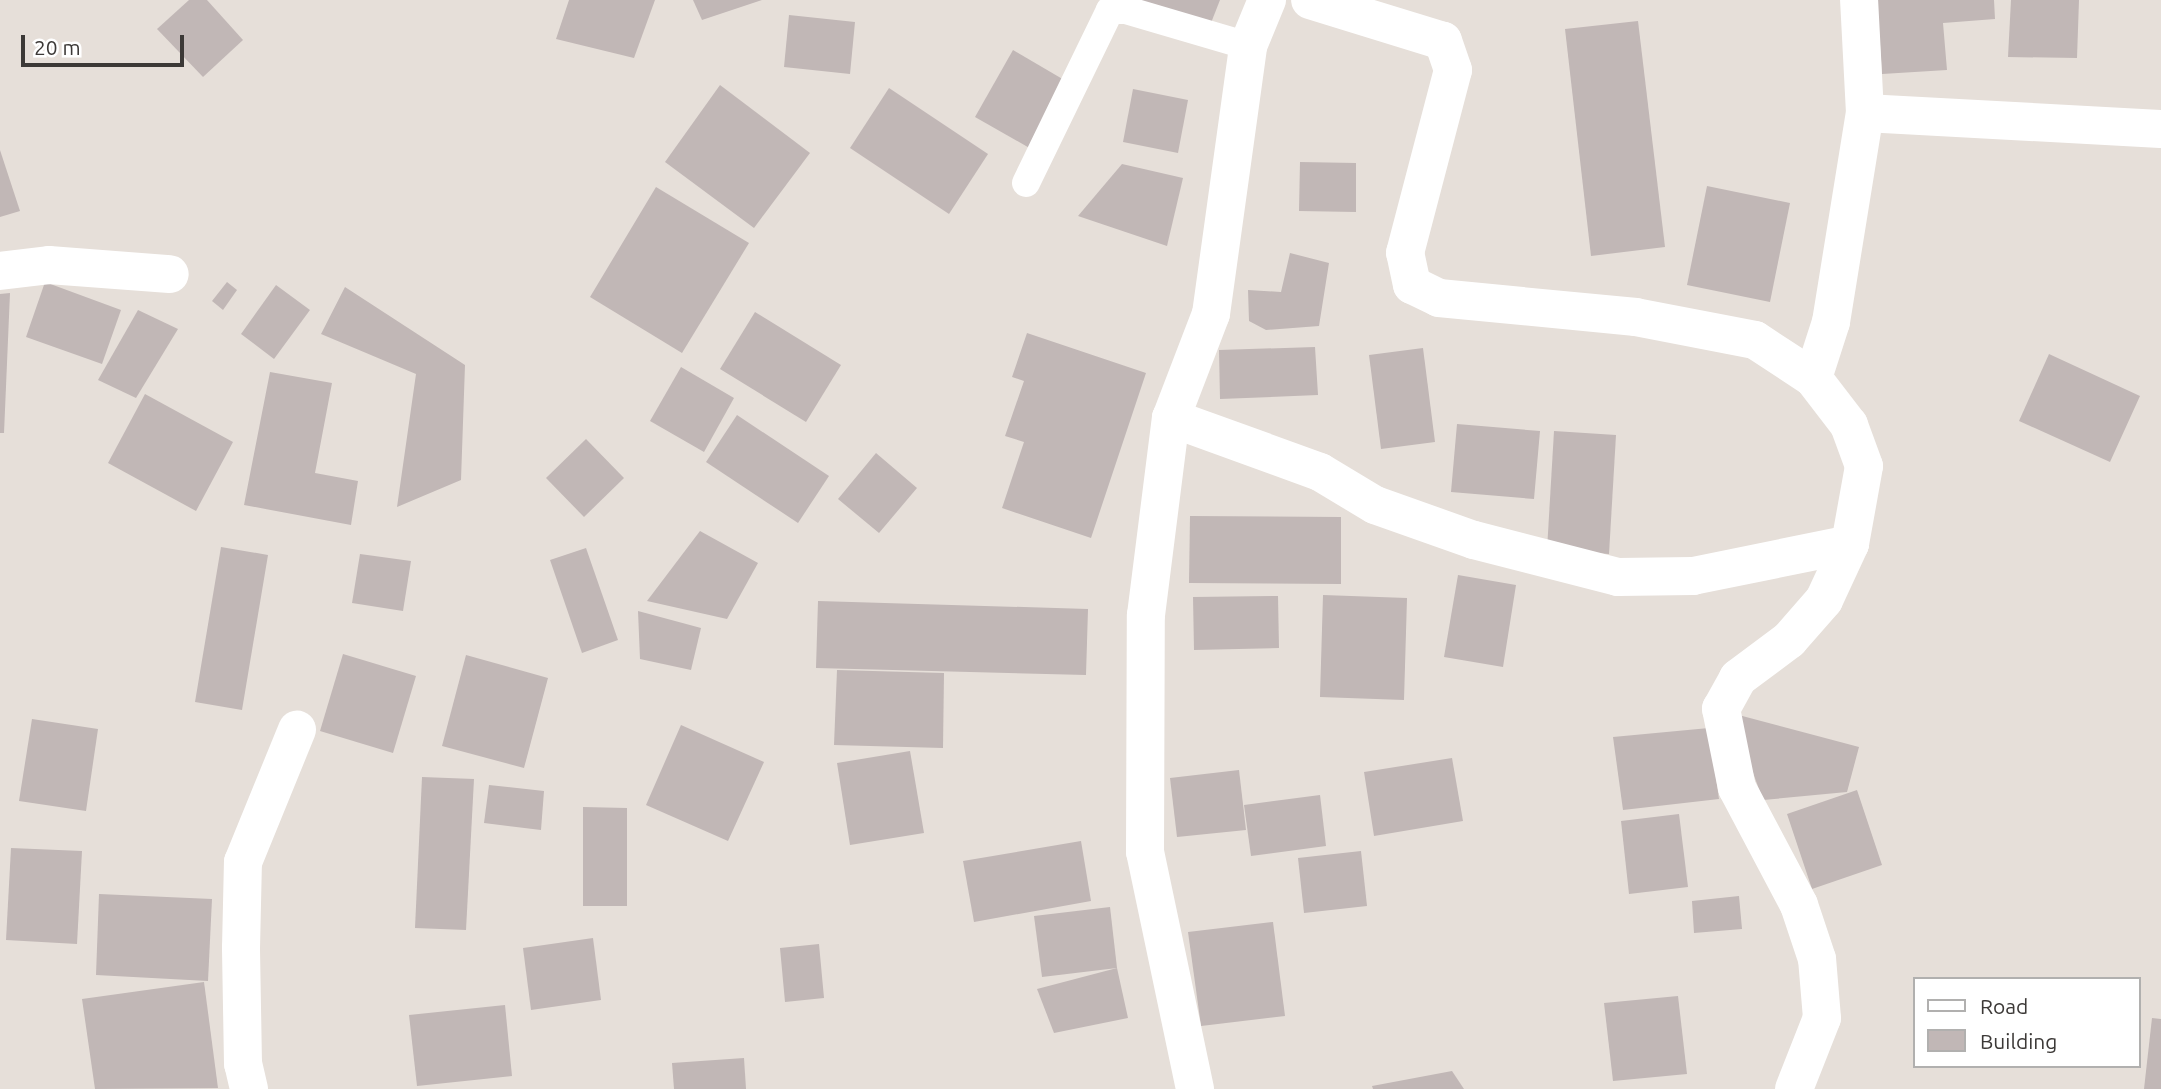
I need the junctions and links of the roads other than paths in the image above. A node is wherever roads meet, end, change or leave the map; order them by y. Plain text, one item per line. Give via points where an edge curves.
1 (1267, 0) edge
2 (1310, 0) edge
3 (1859, 0) edge
4 (1248, 46) junction
5 (1865, 113) junction
6 (2161, 130) edge
7 (1026, 183) dead end
8 (0, 271) edge
9 (170, 274) dead end
10 (1813, 378) junction
11 (1171, 418) junction
12 (1850, 544) junction
13 (297, 730) dead end
14 (249, 1089) edge
15 (1195, 1089) edge
16 (1794, 1089) edge

1 - 4 street
2 - 10 street via 1443,41 1453,70 1405,253 1412,285 1438,298 1636,317 1755,340
3 - 5 street
4 - 7 lane via 1126,10 1110,10
4 - 11 street via 1211,314
5 - 6 street
5 - 10 street via 1831,323
8 - 9 street via 49,265
10 - 12 street via 1849,425 1864,466
11 - 12 street via 1320,472 1375,505 1474,540 1618,577 1693,576
11 - 15 street via 1146,615 1145,852
12 - 16 street via 1824,600 1789,640 1738,678 1721,709 1737,788 1799,905 1817,959 1822,1018
13 - 14 street via 243,862 243,1064

